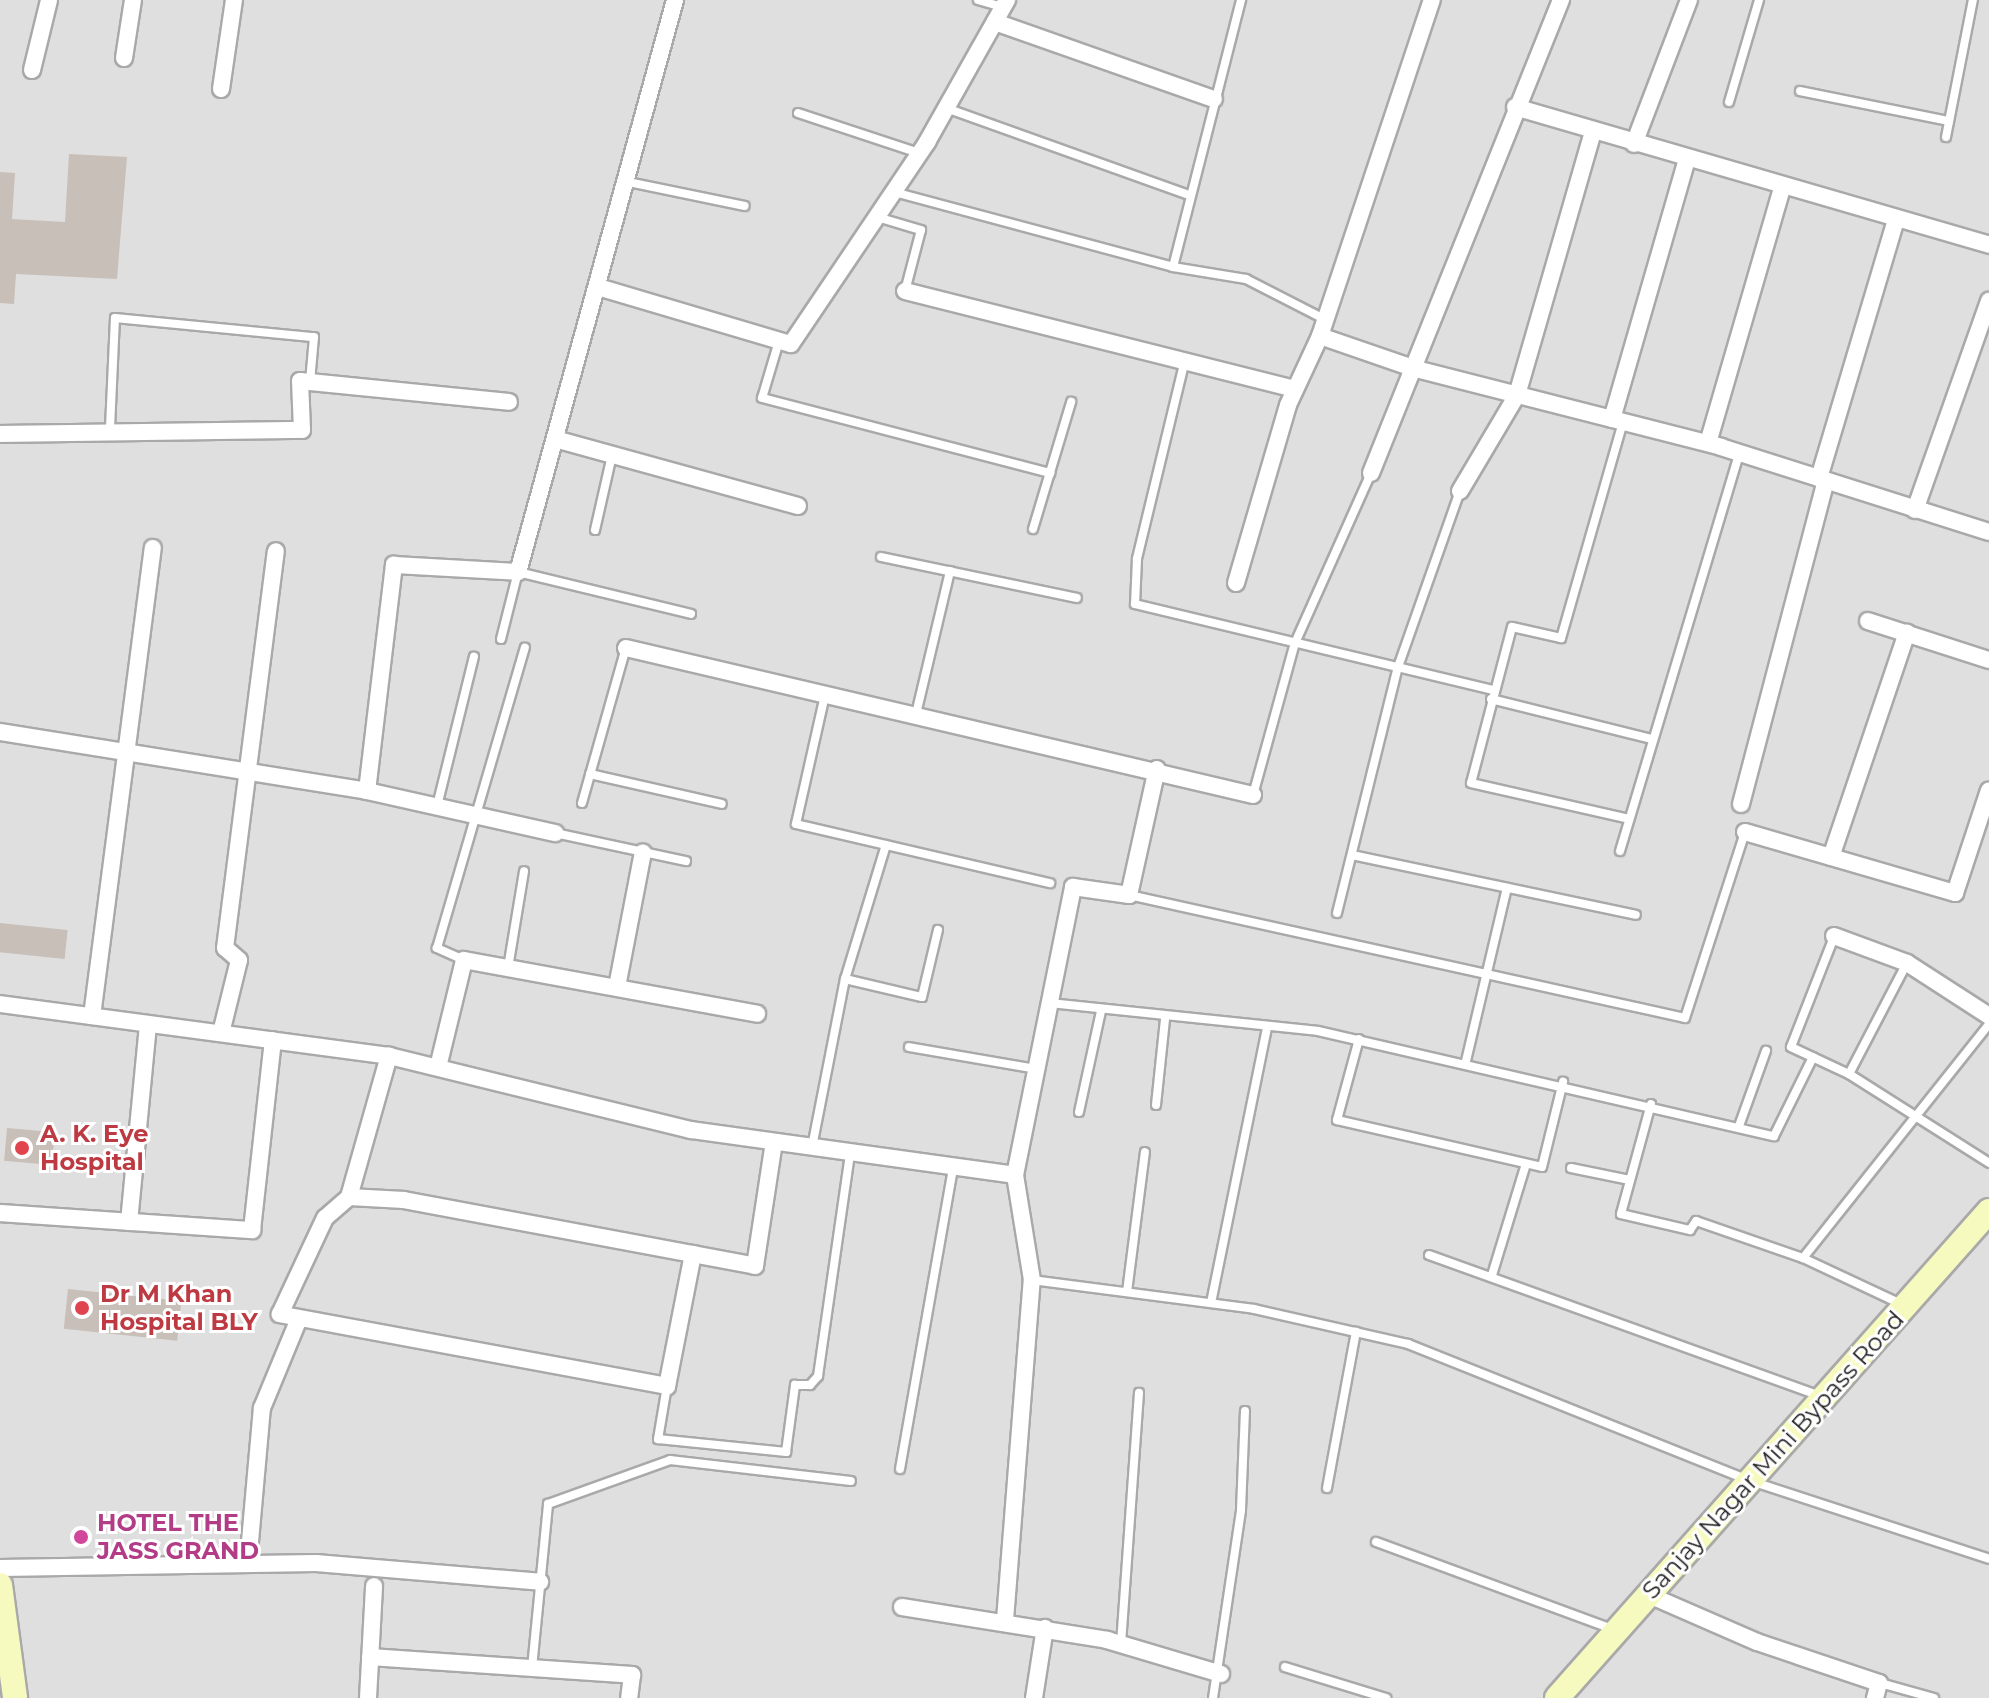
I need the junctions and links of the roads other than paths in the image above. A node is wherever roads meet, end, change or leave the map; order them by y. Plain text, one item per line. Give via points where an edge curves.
1 (49, 0) edge
2 (133, 0) edge
3 (234, 0) edge
4 (675, 0) edge
5 (978, 0) edge
6 (1241, 0) edge
7 (1432, 0) edge
8 (1561, 0) edge
9 (1689, 0) edge
10 (1759, 0) edge
11 (1973, 0) edge
12 (1001, 10) edge
13 (124, 58) dead end
14 (32, 70) dead end
15 (221, 89) dead end
16 (1800, 91) dead end
17 (1214, 99) junction
18 (1729, 102) dead end
19 (1515, 107) junction
20 (946, 108) junction
21 (798, 113) dead end
22 (1949, 121) junction
23 (1593, 131) junction
24 (1946, 137) dead end
25 (1634, 144) junction
26 (919, 153) junction
27 (1687, 160) junction
28 (628, 182) junction
29 (1782, 188) junction
30 (893, 192) junction
31 (1189, 195) junction
32 (745, 206) dead end
33 (877, 217) junction
34 (1896, 219) junction
35 (1989, 245) edge
36 (1173, 267) junction
37 (598, 287) junction
38 (905, 291) joint
39 (1989, 301) edge
40 (1326, 320) junction
41 (1320, 336) junction
42 (779, 341) junction
43 (1185, 360) junction
44 (1416, 369) junction
45 (310, 382) junction
46 (1295, 389) junction
47 (1517, 395) junction
48 (509, 402) dead end
49 (1071, 402) dead end
50 (1618, 420) junction
51 (110, 428) junction
52 (0, 434) edge
53 (555, 439) junction
54 (1708, 443) junction
55 (1740, 453) junction
56 (612, 454) junction
57 (1050, 473) junction
58 (1371, 473) joint
59 (1823, 480) junction
60 (1460, 491) joint
61 (798, 506) dead end
62 (1915, 510) junction
63 (1033, 529) dead end
64 (595, 530) dead end
65 (1989, 532) edge
66 (153, 548) dead end
67 (276, 551) dead end
68 (881, 557) dead end
69 (950, 571) junction
70 (518, 572) junction
71 (1236, 583) dead end
72 (1077, 598) dead end
73 (691, 614) dead end
74 (1868, 621) dead end
75 (1907, 633) junction
76 (501, 639) dead end
77 (1295, 643) junction
78 (525, 648) dead end
79 (626, 648) joint
80 (474, 657) dead end
81 (1989, 660) edge
82 (1398, 667) junction
83 (825, 694) junction
84 (1492, 695) junction
85 (916, 714) junction
86 (0, 732) edge
87 (1651, 739) junction
88 (131, 753) junction
89 (1157, 769) junction
90 (251, 772) junction
91 (590, 774) junction
92 (1989, 790) edge
93 (367, 791) junction
94 (1253, 795) joint
95 (582, 803) dead end
96 (722, 804) dead end
97 (1741, 804) dead end
98 (437, 806) junction
99 (475, 815) junction
100 (1629, 819) junction
101 (1745, 832) joint
102 (555, 833) joint
103 (886, 845) junction
104 (1620, 851) dead end
105 (643, 852) junction
106 (1352, 855) junction
107 (1831, 857) junction
108 (686, 861) dead end
109 (524, 871) dead end
110 (1050, 883) dead end
111 (1507, 888) junction
112 (1129, 895) junction
113 (1337, 913) dead end
114 (1636, 915) dead end
115 (938, 930) dead end
116 (1834, 936) joint
117 (464, 960) junction
118 (1907, 963) junction
119 (508, 968) junction
120 (1487, 974) junction
121 (845, 979) junction
122 (617, 987) junction
123 (1049, 1003) junction
124 (0, 1004) edge
125 (1101, 1011) junction
126 (757, 1014) dead end
127 (92, 1016) junction
128 (1989, 1016) edge
129 (1165, 1019) junction
130 (148, 1024) junction
131 (1989, 1024) edge
132 (1267, 1027) junction
133 (221, 1033) junction
134 (1359, 1039) junction
135 (273, 1040) junction
136 (909, 1047) dead end
137 (1766, 1051) dead end
138 (389, 1056) junction
139 (1813, 1057) junction
140 (1466, 1061) junction
141 (438, 1067) junction
142 (1036, 1069) junction
143 (1849, 1074) junction
144 (1563, 1082) junction
145 (1651, 1104) junction
146 (1156, 1105) dead end
147 (1079, 1112) dead end
148 (1917, 1118) junction
149 (1739, 1126) junction
150 (774, 1142) junction
151 (812, 1147) junction
152 (1145, 1152) dead end
153 (850, 1153) junction
154 (1989, 1163) edge
155 (1526, 1164) junction
156 (953, 1167) junction
157 (1571, 1168) dead end
158 (1015, 1175) junction
159 (1630, 1180) junction
160 (349, 1197) junction
161 (1989, 1211) edge
162 (0, 1213) edge
163 (129, 1222) junction
164 (693, 1254) junction
165 (1429, 1255) dead end
166 (1803, 1258) junction
167 (1492, 1275) junction
168 (1032, 1280) junction
169 (1127, 1292) junction
170 (1211, 1303) junction
171 (1905, 1306) junction
172 (298, 1321) junction
173 (1356, 1332) junction
174 (667, 1386) junction
175 (1139, 1393) dead end
176 (1824, 1398) junction
177 (1245, 1411) dead end
178 (900, 1469) dead end
179 (851, 1481) dead end
180 (1751, 1481) junction
181 (1327, 1488) dead end
182 (1376, 1542) dead end
183 (1989, 1559) edge
184 (248, 1564) junction
185 (0, 1568) edge
186 (540, 1582) junction
187 (0, 1585) edge
188 (374, 1586) dead end
189 (1649, 1595) junction
190 (902, 1607) dead end
191 (1005, 1620) junction
192 (1045, 1628) junction
193 (1617, 1631) junction
194 (1121, 1645) junction
195 (370, 1657) junction
196 (1285, 1667) dead end
197 (532, 1668) junction
198 (1221, 1674) junction
199 (1877, 1690) edge
200 (15, 1698) edge
201 (368, 1698) edge
202 (629, 1698) edge
203 (1034, 1698) edge
204 (1213, 1698) edge
205 (1386, 1698) edge
206 (1557, 1698) edge
207 (1934, 1698) edge

1 - 14 street
2 - 13 street
3 - 15 street
4 - 28 street
5 - 12 lane
6 - 17 lane
7 - 40 street
8 - 19 street
9 - 25 street
10 - 18 lane
11 - 22 lane
12 - 17 street
12 - 20 street
16 - 22 lane
17 - 31 lane
19 - 23 street
19 - 44 street
20 - 26 street
20 - 31 lane
21 - 26 lane
22 - 24 lane
23 - 25 street
23 - 47 street
25 - 27 street
26 - 30 street
27 - 29 street
27 - 50 street
28 - 32 lane
28 - 37 street
29 - 34 street
29 - 54 street
30 - 33 street
30 - 36 lane
31 - 36 lane
33 - 38 lane via 921,230
33 - 42 street via 791,344
34 - 35 street
34 - 59 street
36 - 40 lane via 1246,279
37 - 42 street
37 - 53 street
38 - 43 street
39 - 62 street
40 - 41 street
41 - 44 street
41 - 46 street
42 - 57 lane via 762,398
43 - 46 street
43 - 77 lane via 1137,559 1135,604
44 - 47 street
44 - 58 street
45 - 48 street
45 - 51 street via 300,381 302,430
45 - 51 lane via 314,337 115,318
46 - 71 street
47 - 50 street
47 - 60 street
49 - 57 lane
50 - 54 street
50 - 84 lane via 1561,638 1512,627
51 - 52 street
53 - 56 street
53 - 70 street
54 - 55 street
55 - 59 street
55 - 87 lane
56 - 61 street
56 - 64 lane
57 - 63 lane
58 - 77 lane
59 - 62 street
59 - 97 street
60 - 82 lane
62 - 65 street
66 - 88 street
67 - 90 street
68 - 69 lane
69 - 72 lane
69 - 85 lane
70 - 73 lane
70 - 76 lane
70 - 93 street via 394,565
74 - 75 street
75 - 81 street
75 - 107 street
77 - 82 lane
77 - 94 lane
78 - 99 lane
79 - 83 street
79 - 91 lane
80 - 98 lane
82 - 84 lane
82 - 106 lane
83 - 85 street
83 - 103 lane via 796,824
84 - 87 lane
84 - 100 lane via 1471,783
85 - 89 street
86 - 88 street
87 - 100 lane
88 - 90 street
88 - 127 street
89 - 94 street
89 - 112 street
90 - 93 street
90 - 133 street via 225,948 239,960
91 - 95 lane
91 - 96 lane
92 - 107 street via 1955,893
93 - 98 street
98 - 99 street
99 - 102 street
99 - 117 lane via 437,948
100 - 104 lane
101 - 107 street
101 - 120 lane via 1685,1018
102 - 105 lane
103 - 110 lane
103 - 121 lane
105 - 108 lane
105 - 122 street
106 - 111 lane
106 - 113 lane
109 - 119 lane
111 - 114 lane
111 - 120 lane
112 - 120 lane
112 - 123 street via 1073,887
115 - 121 lane via 922,997
116 - 118 street
116 - 139 lane via 1791,1047
117 - 119 street
117 - 141 street
118 - 128 street
118 - 143 lane
119 - 122 street
120 - 140 lane
121 - 151 lane
122 - 126 street
123 - 125 lane
123 - 142 street
124 - 127 street
125 - 129 lane
125 - 147 lane
127 - 130 street
129 - 132 lane
129 - 146 lane
130 - 133 street
130 - 163 street
131 - 148 lane
132 - 134 lane
132 - 170 lane
133 - 135 street
134 - 140 lane
134 - 155 lane via 1337,1120
135 - 138 street
135 - 163 street via 252,1230
136 - 142 lane
137 - 149 lane
138 - 141 street
138 - 160 street
139 - 143 lane
139 - 149 lane via 1774,1136
140 - 144 lane
141 - 150 street via 691,1130
142 - 158 street
143 - 148 lane
144 - 145 lane
144 - 155 lane via 1542,1167
145 - 149 lane
145 - 159 lane
148 - 154 lane
148 - 166 lane
150 - 151 street
150 - 164 street via 755,1266
151 - 153 street
152 - 169 lane
153 - 156 street
153 - 174 lane via 818,1376 810,1385 795,1385 786,1452 658,1439
155 - 167 lane
156 - 158 street
156 - 178 lane
157 - 159 lane
158 - 168 street
159 - 166 lane via 1621,1214 1690,1230 1696,1221
160 - 164 street via 404,1200
160 - 172 street via 325,1218 280,1314
161 - 171 street, Sanjay Nagar Mini Bypass Road
162 - 163 street
164 - 174 street
165 - 167 lane
166 - 171 lane
167 - 176 lane
168 - 169 lane
168 - 191 street
169 - 170 lane
170 - 173 lane
171 - 176 street, Sanjay Nagar Mini Bypass Road
172 - 174 street
172 - 184 street via 262,1408
173 - 180 lane via 1408,1344
173 - 181 lane
175 - 194 lane
176 - 180 street, Sanjay Nagar Mini Bypass Road
177 - 198 lane
179 - 186 lane via 670,1460 548,1504
180 - 183 lane
180 - 189 street, Sanjay Nagar Mini Bypass Road
182 - 193 lane
184 - 185 street
184 - 186 street
186 - 197 lane
187 - 200 street
188 - 195 street
189 - 193 street, Sanjay Nagar Mini Bypass Road
189 - 199 street
190 - 191 street
191 - 192 street
192 - 194 street
192 - 203 street
193 - 206 street, Sanjay Nagar Mini Bypass Road
194 - 198 street
195 - 197 street
195 - 201 street
196 - 205 lane
197 - 202 street via 632,1675
198 - 204 lane
199 - 207 lane

